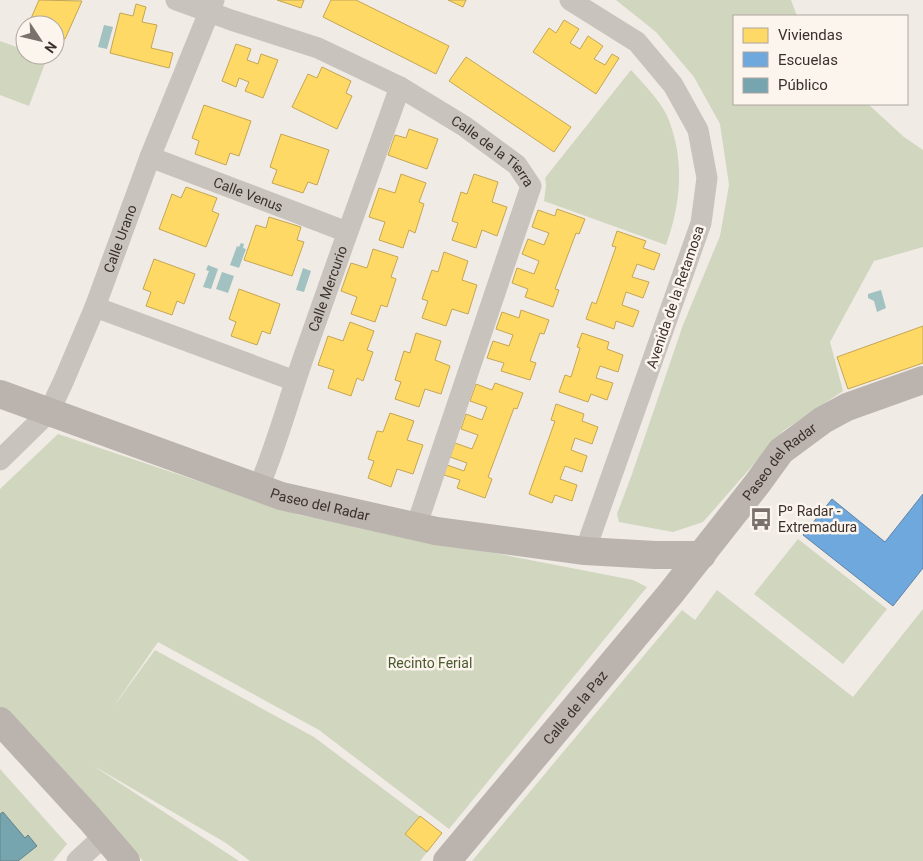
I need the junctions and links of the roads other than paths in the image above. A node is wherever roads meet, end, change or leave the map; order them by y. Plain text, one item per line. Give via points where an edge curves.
1 (176, 0) edge
2 (570, 0) edge
3 (212, 6) edge
4 (400, 88) junction
5 (150, 158) junction
6 (347, 232) junction
7 (95, 307) junction
8 (923, 380) edge
9 (295, 381) junction
10 (0, 394) edge
11 (49, 412) junction
12 (0, 460) edge
13 (258, 490) junction
14 (416, 527) junction
15 (585, 551) junction
16 (702, 554) junction
17 (655, 555) junction
18 (671, 593) junction
19 (0, 720) edge
20 (0, 738) edge
21 (96, 850) edge
22 (126, 861) edge
23 (447, 861) edge

1 - 3 street, Calle de la Tierra
2 - 15 street, Avenida de la Retamosa via 637,42 673,85 698,130 707,178 701,223
3 - 4 street, Calle de la Tierra via 231,20 318,48
3 - 5 street, Calle Urano
4 - 6 street, Calle Mercurio
4 - 14 street, Calle de la Tierra via 464,126 517,166 531,186
5 - 6 street, Calle Venus
5 - 7 street, Calle Urano
6 - 9 street, Calle Mercurio
7 - 9 street
7 - 11 street, Calle Urano
8 - 16 street, Paseo del Radar via 847,407 781,451
9 - 13 street, Calle Mercurio
10 - 11 street, Paseo del Radar
11 - 12 street, Calle Urano
11 - 13 street, Paseo del Radar
13 - 14 street, Paseo del Radar
14 - 15 street, Paseo del Radar
15 - 17 street, Paseo del Radar
16 - 17 street, Paseo del Radar
16 - 18 street, Calle de la Paz
17 - 18 street
18 - 23 street, Calle de la Paz
19 - 21 street
20 - 21 street
21 - 22 street

